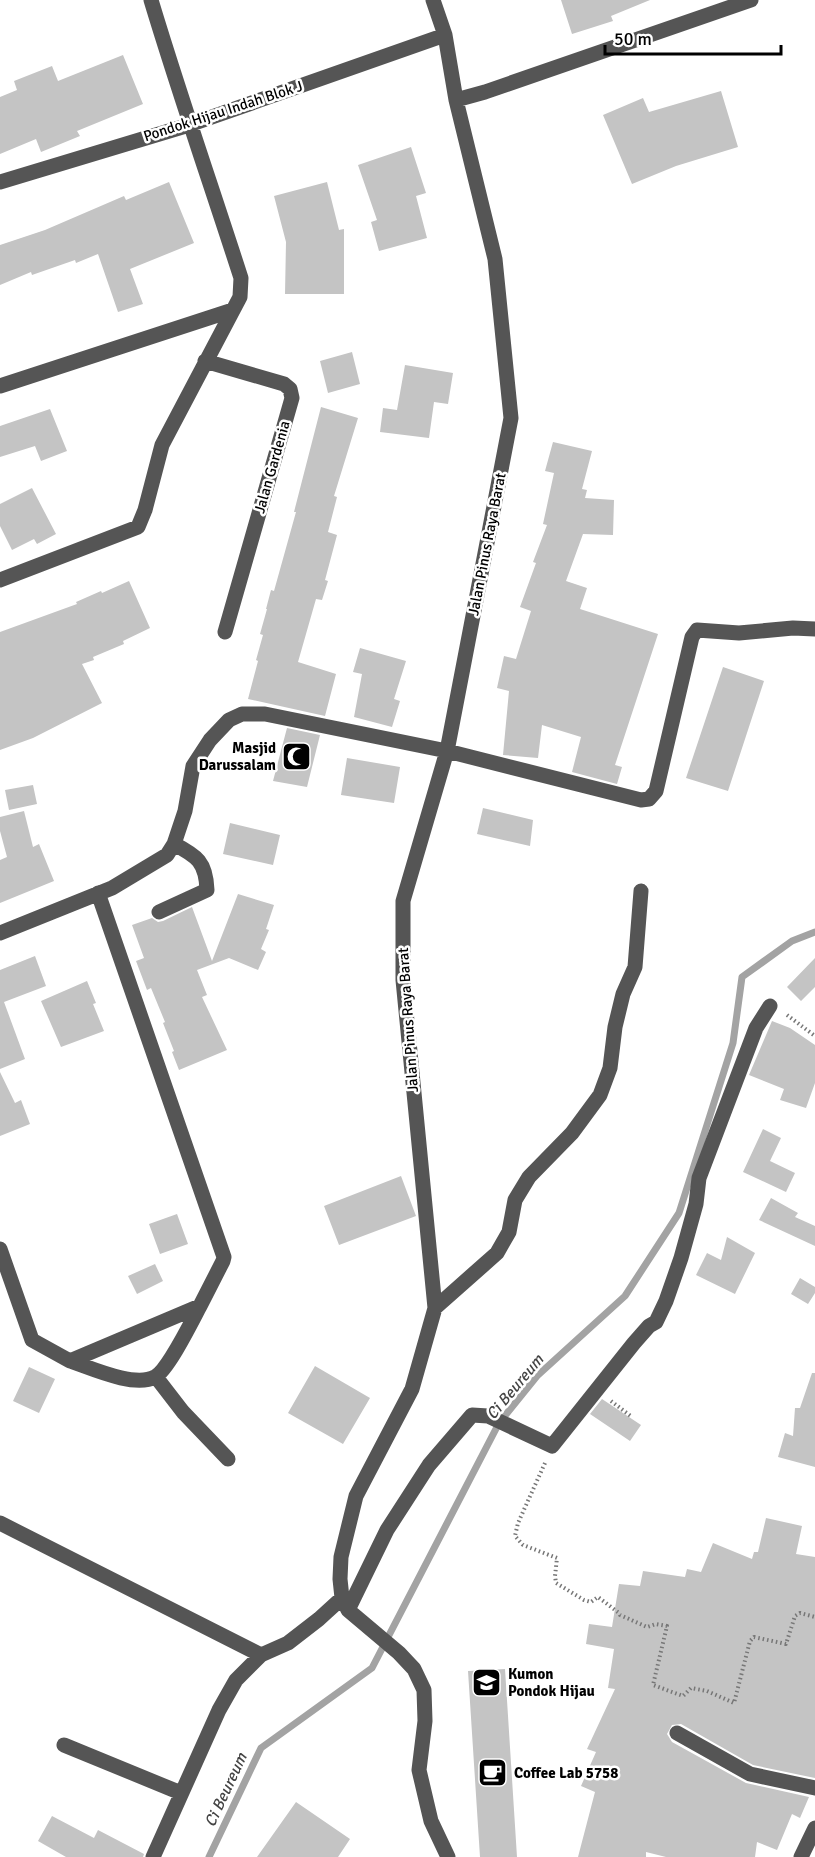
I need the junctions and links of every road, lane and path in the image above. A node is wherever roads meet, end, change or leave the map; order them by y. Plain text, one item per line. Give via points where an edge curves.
1 (151, 0) edge
2 (433, 0) edge
3 (752, 0) edge
4 (445, 35) junction
5 (456, 100) junction
6 (189, 125) junction
7 (0, 182) edge
8 (233, 310) junction
9 (205, 361) junction
10 (0, 386) edge
11 (0, 580) edge
12 (815, 629) edge
13 (225, 632) dead end
14 (447, 752) junction
15 (174, 844) junction
16 (641, 891) dead end
17 (98, 893) junction
18 (159, 912) dead end
19 (0, 933) edge
20 (770, 1006) joint
21 (815, 1036) edge
22 (0, 1249) edge
23 (200, 1306) junction
24 (435, 1308) junction
25 (70, 1361) junction
26 (156, 1377) junction
27 (596, 1390) junction
28 (633, 1417) dead end
29 (552, 1446) junction
30 (228, 1459) dead end
31 (0, 1523) edge
32 (349, 1608) junction
33 (815, 1617) edge
34 (261, 1654) junction
35 (676, 1733) dead end
36 (64, 1745) dead end
37 (815, 1788) edge
38 (181, 1793) junction
39 (815, 1828) edge
40 (153, 1857) edge
41 (448, 1857) edge
42 (801, 1857) edge

1 - 6 street
2 - 4 street, Jalan Pinus Raya Barat
3 - 5 street
4 - 5 street, Jalan Pinus Raya Barat
4 - 6 street, Pondok Hijau Indah Blok J
5 - 14 street, Jalan Pinus Raya Barat via 495,259 511,418
6 - 7 street, Pondok Hijau Indah Blok J
6 - 8 street via 241,279 240,297
8 - 9 street
8 - 10 street
9 - 11 street via 162,445 138,527
9 - 13 street, Jalan Gardenia via 284,384 292,398
12 - 14 street via 739,633 697,630 692,637 656,791 649,798 641,800
14 - 15 street via 265,714 242,714 229,720 210,740 193,766
14 - 24 street, Jalan Pinus Raya Barat via 403,901 403,980
15 - 17 street via 167,855
15 - 18 street via 193,854 204,866 207,890
16 - 24 street via 635,967 623,994 610,1068 600,1095 572,1133 529,1177 515,1200 509,1232 497,1253
17 - 19 street
17 - 23 street via 224,1257
20 - 21 path
20 - 27 street via 756,1028 699,1178 696,1204 666,1301 656,1322
22 - 25 street via 32,1340
23 - 25 street
23 - 26 street
24 - 32 street, Jalan Pinus Raya Barat via 412,1389 356,1496 341,1557 340,1579
25 - 26 street via 127,1379
26 - 30 street
27 - 28 path
27 - 29 street
29 - 32 street via 488,1416 472,1415 429,1465 387,1530
29 - 33 path via 515,1536 524,1545 557,1558 556,1583 591,1602 598,1597 620,1615 646,1627 667,1626 653,1685 683,1696 691,1688 707,1691 734,1703 750,1641 754,1637 786,1644 795,1616 800,1613
31 - 34 street
32 - 34 street via 319,1619 288,1643
32 - 41 street via 414,1669 424,1690 425,1721 418,1770 431,1821
34 - 38 street via 236,1680
35 - 37 street via 750,1774
36 - 38 street
38 - 40 street
39 - 42 street

